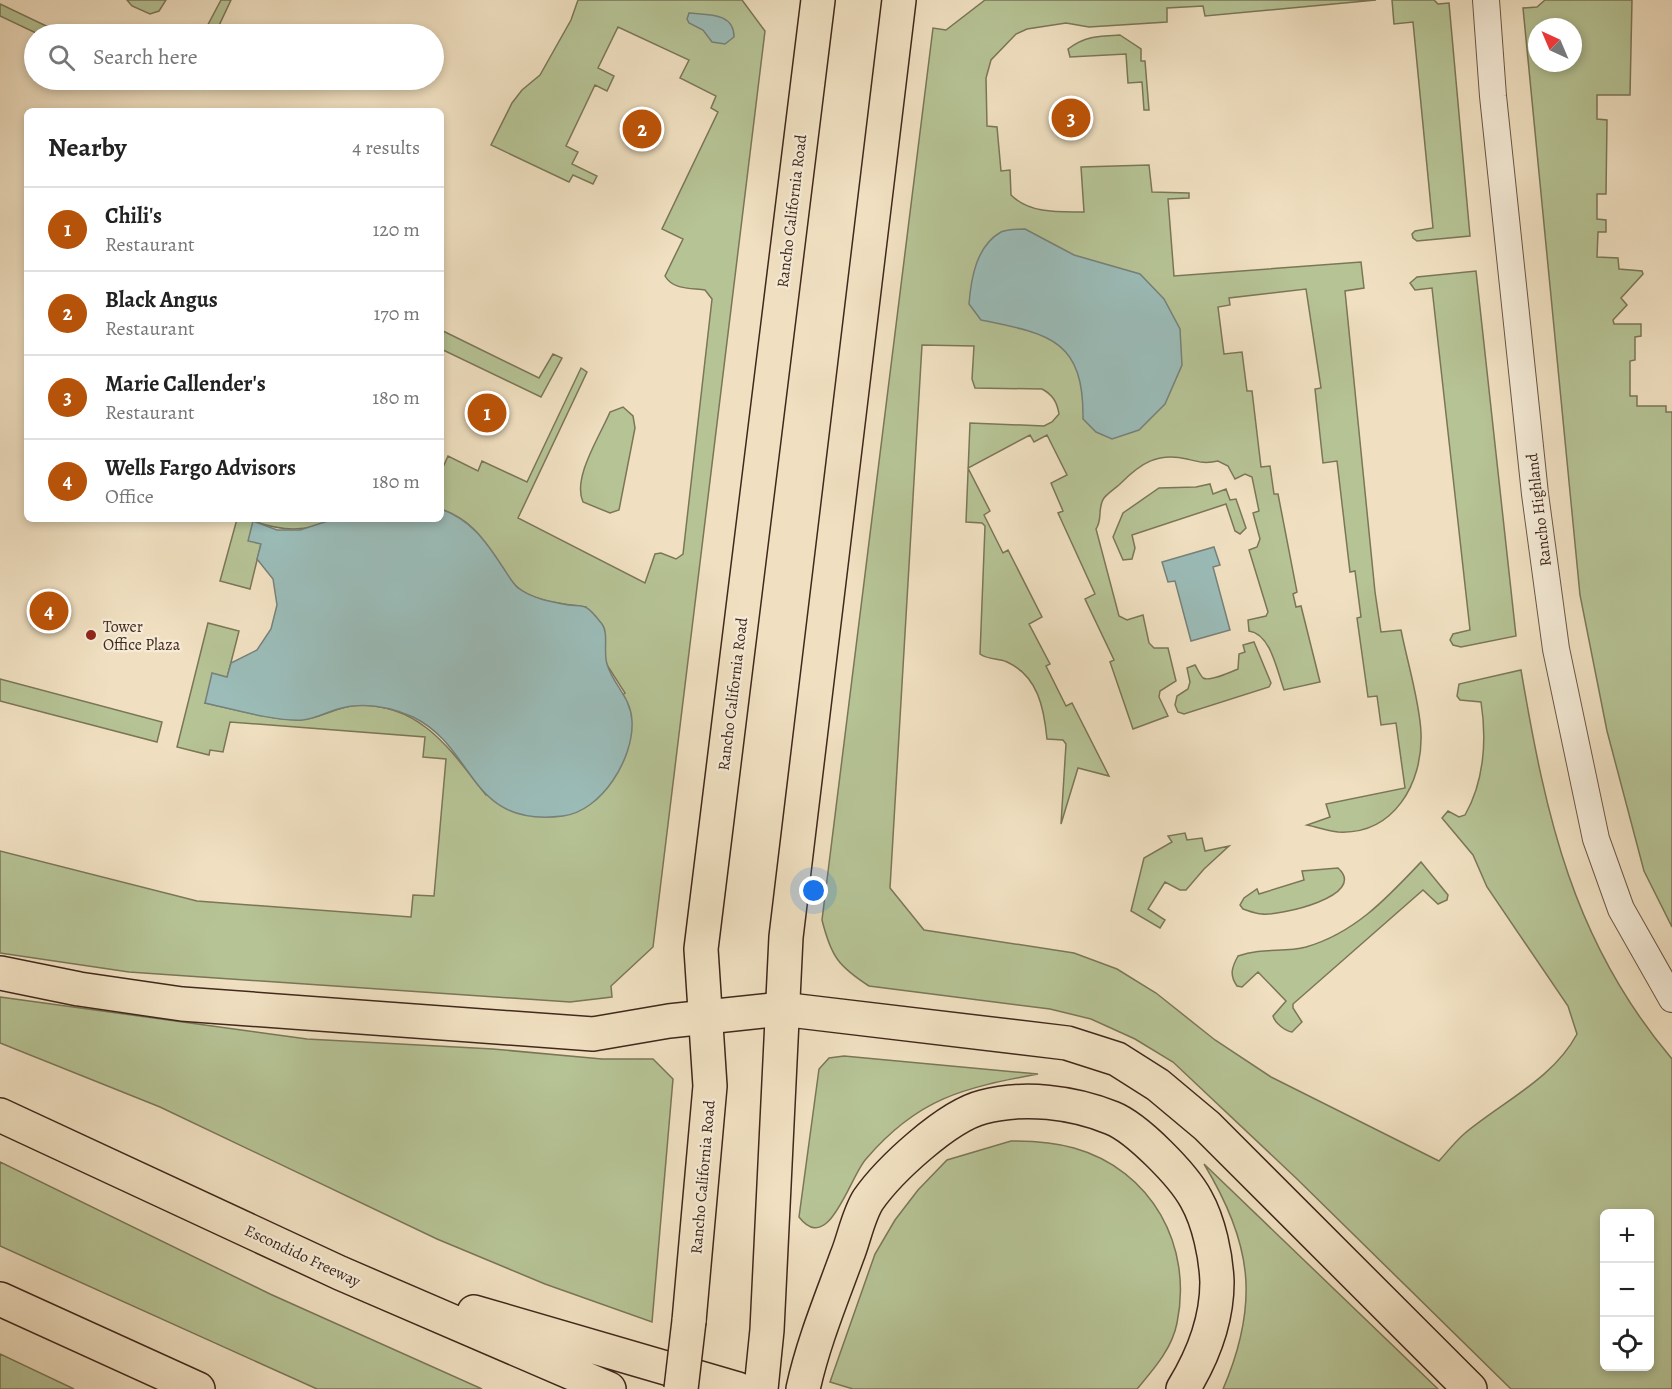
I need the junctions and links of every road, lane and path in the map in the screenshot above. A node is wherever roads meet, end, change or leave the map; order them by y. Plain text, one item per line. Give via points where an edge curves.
1 (818, 0) edge
2 (899, 0) edge
3 (1486, 0) edge
4 (0, 972) edge
5 (1672, 999) edge
6 (781, 1009) junction
7 (706, 1017) junction
8 (0, 1115) edge
9 (340, 1273) junction
10 (0, 1299) edge
11 (198, 1389) edge
12 (609, 1389) edge
13 (681, 1389) edge
14 (738, 1389) edge
15 (761, 1389) edge
16 (803, 1389) edge
17 (1183, 1389) edge
18 (1470, 1389) edge

1 - 7 main road, Rancho California Road via 701,949
2 - 6 main road
3 - 5 street, Rancho Highland via 1535,494 1556,650 1596,839 1621,909
4 - 7 main road via 79,989 182,1004 593,1034
6 - 7 main road
6 - 15 main road
6 - 18 main road via 1067,1043 1117,1059 1158,1085 1207,1126
7 - 13 main road, Rancho California Road, bridge via 710,1086
8 - 9 main road, Escondido Freeway
9 - 12 main road, Escondido Freeway
9 - 14 main road
10 - 11 main road
16 - 17 main road via 811,1351 867,1202 902,1159 945,1127 981,1107 1020,1101 1073,1105 1114,1118 1148,1143 1196,1199 1211,1241 1217,1282 1212,1323 1196,1367

